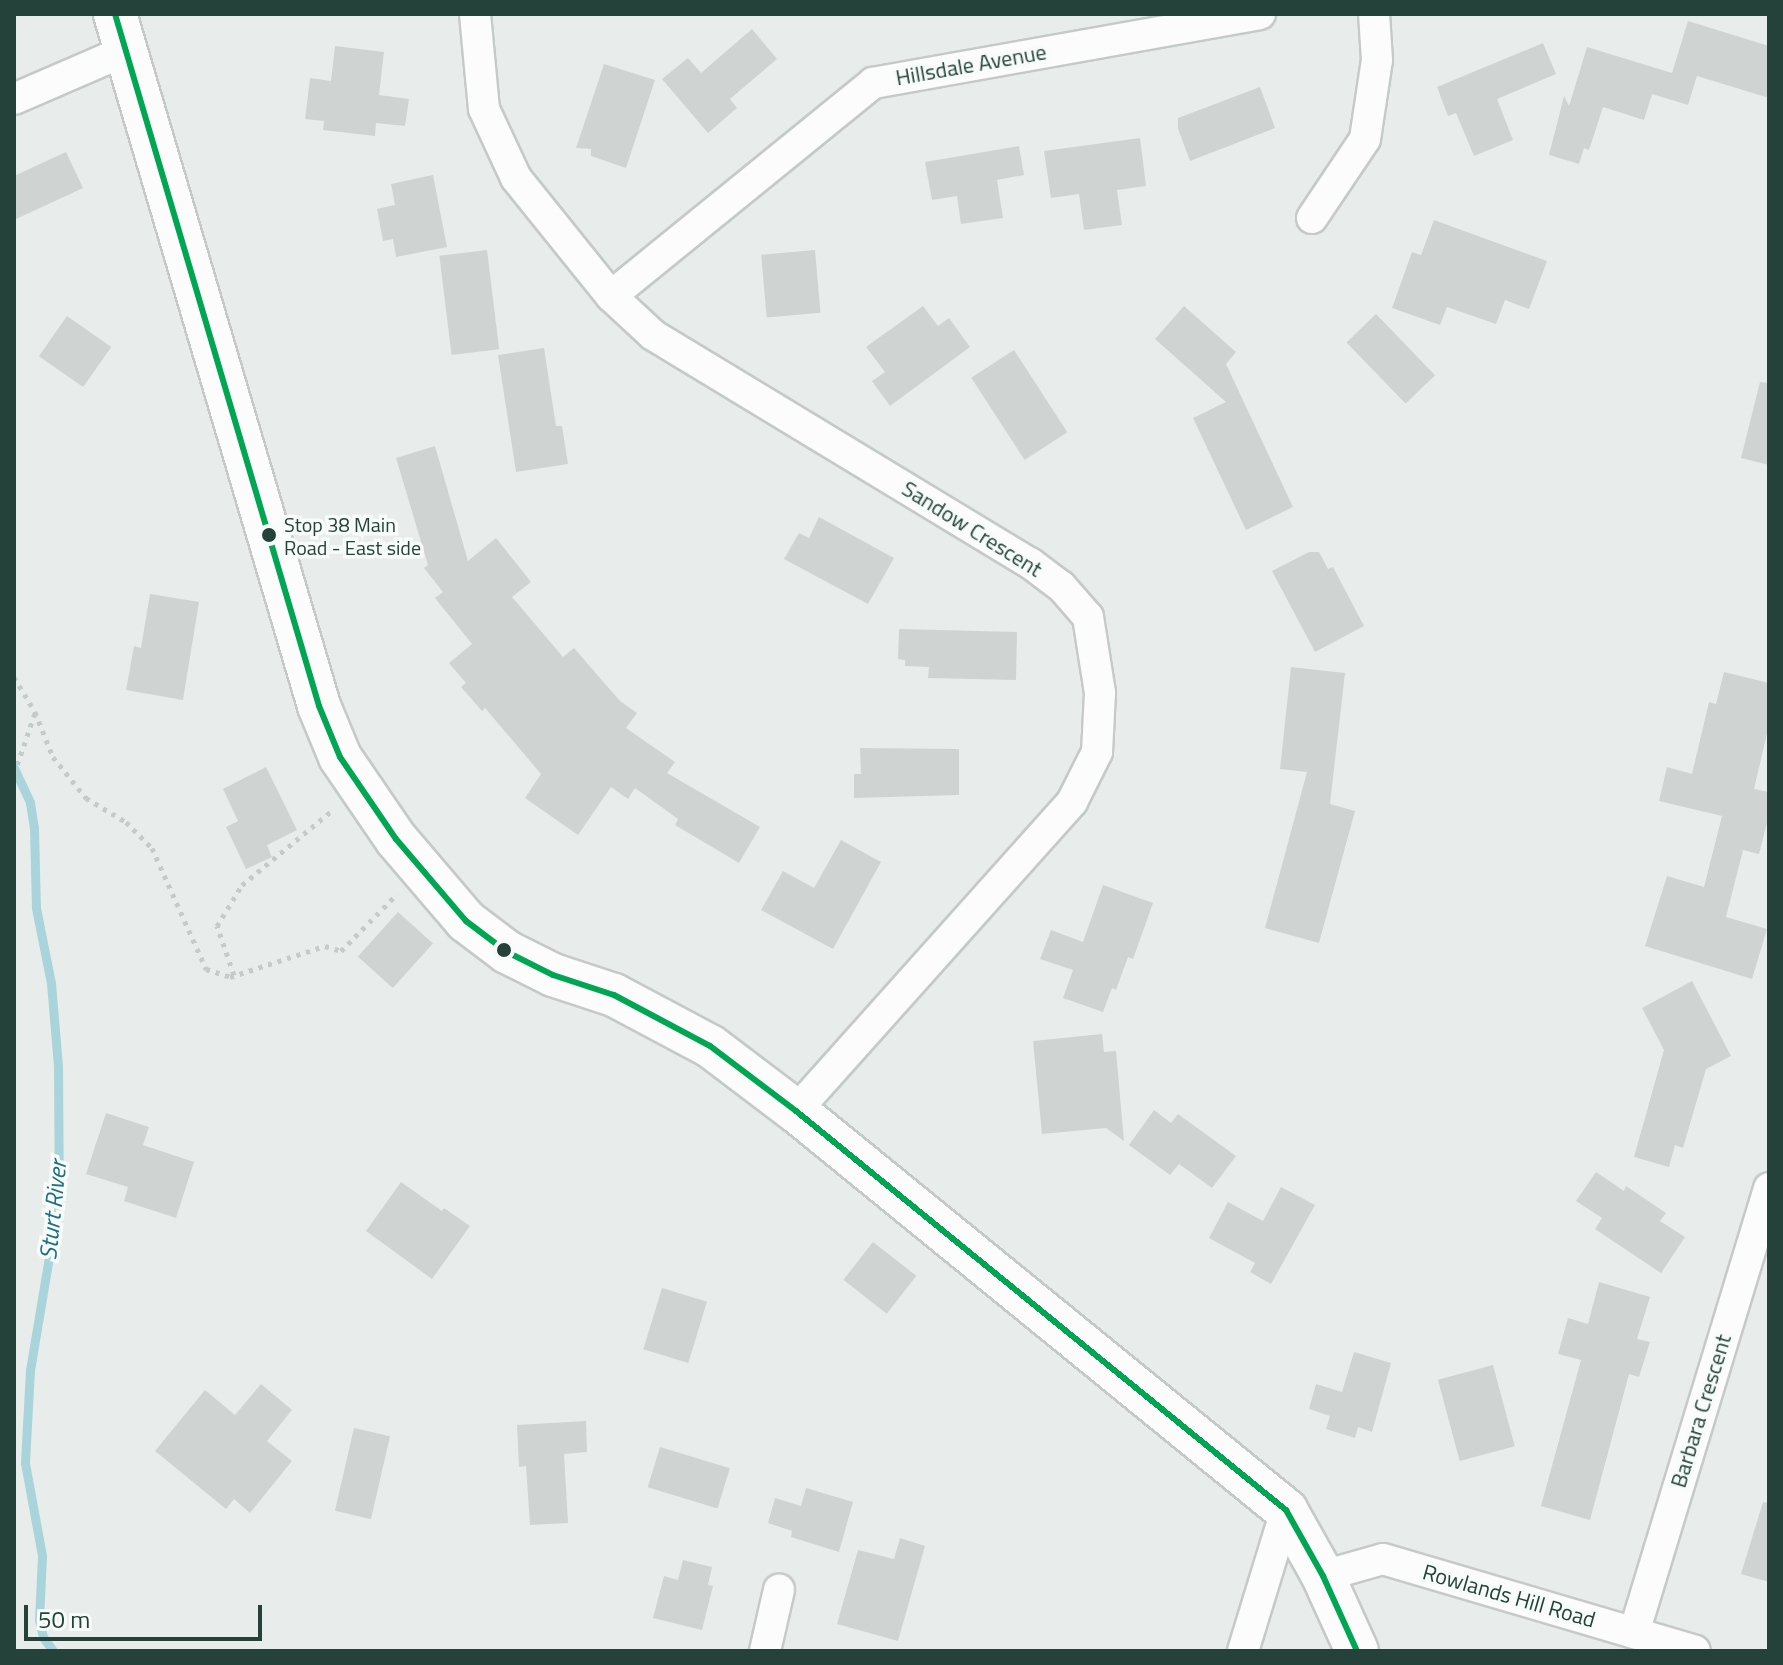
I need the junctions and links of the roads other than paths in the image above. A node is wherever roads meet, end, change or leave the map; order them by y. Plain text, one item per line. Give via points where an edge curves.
1 (475, 14) edge
2 (1260, 14) edge
3 (1374, 14) edge
4 (120, 32) edge
5 (14, 99) edge
6 (1312, 218) dead end
7 (611, 296) junction
8 (796, 1111) junction
9 (1769, 1188) edge
10 (1286, 1510) junction
11 (1323, 1576) junction
12 (779, 1590) dead end
13 (1634, 1633) junction
14 (765, 1651) edge
15 (1243, 1651) edge
16 (1357, 1651) edge
17 (1695, 1651) edge

1 - 7 street, Sandow Crescent via 484,109 516,178
2 - 7 street, Hillsdale Avenue via 873,83
3 - 6 street via 1377,60 1365,139
4 - 5 street
4 - 8 main road via 319,706 340,757 396,839 466,921 507,952 553,975 663,1018
7 - 8 street, Sandow Crescent via 653,335 1030,563 1061,586 1088,617 1100,693 1097,752 1072,802
8 - 10 main road
9 - 13 street, Barbara Crescent
10 - 11 main road
10 - 15 street
11 - 13 street, Rowlands Hill Road via 1383,1559
11 - 16 main road
12 - 14 street
13 - 17 street, Rowlands Hill Road

